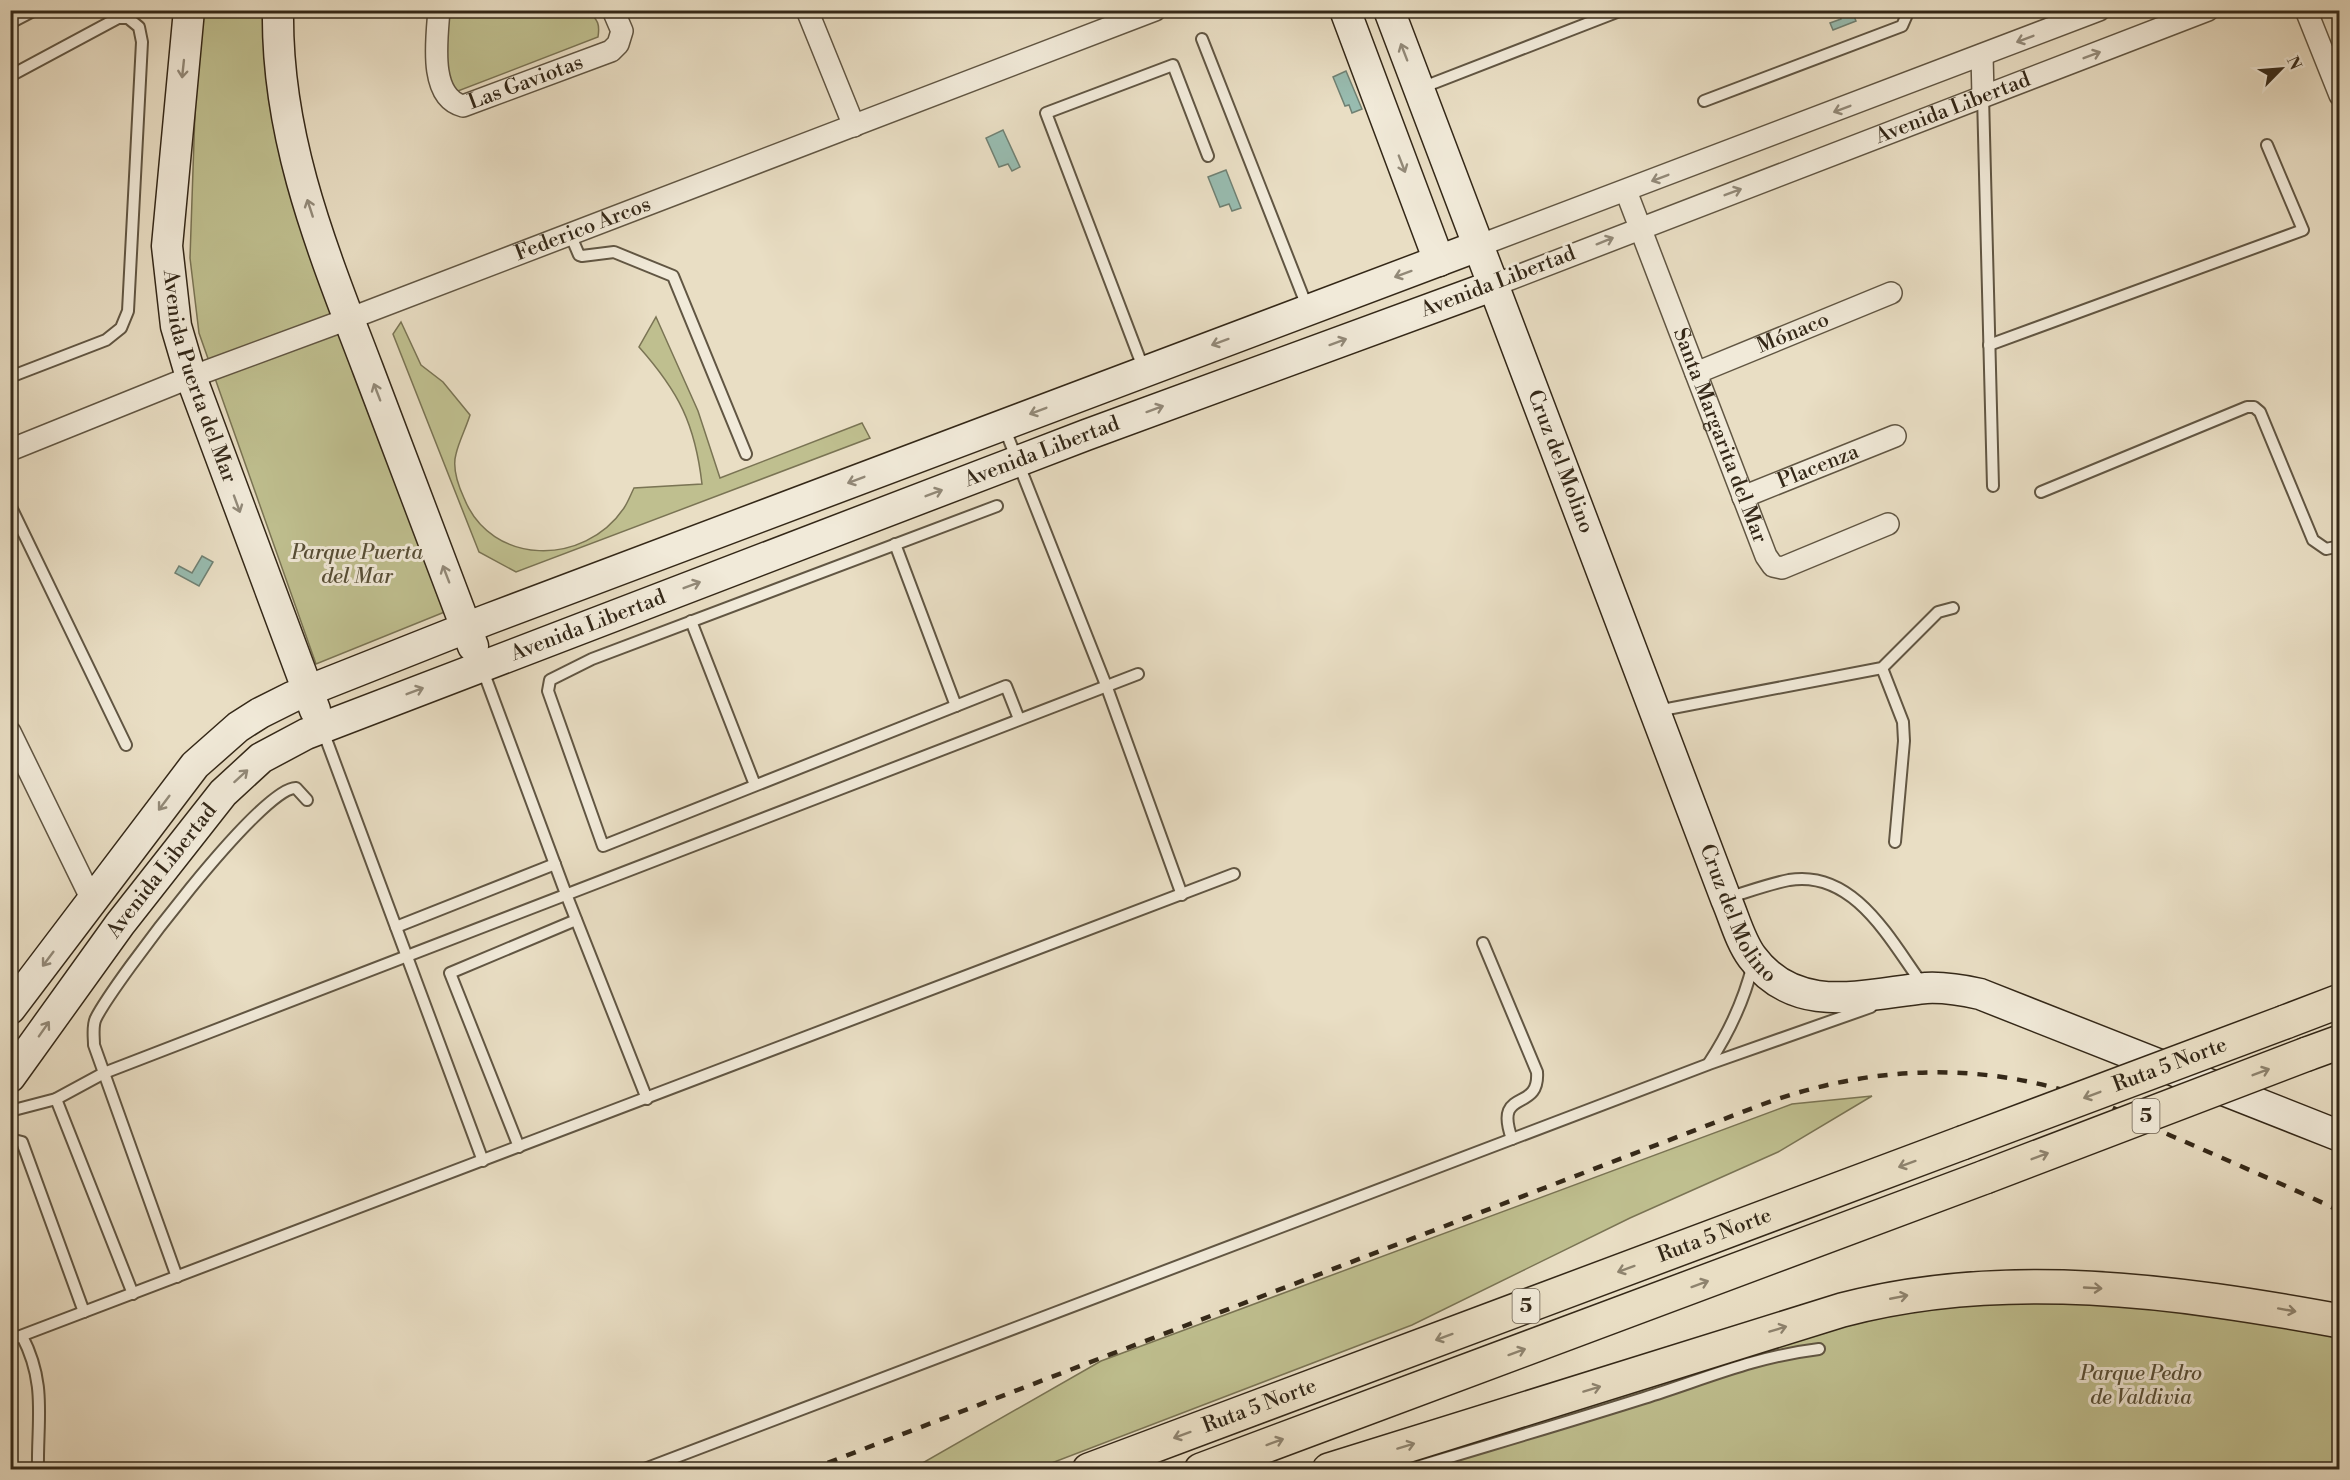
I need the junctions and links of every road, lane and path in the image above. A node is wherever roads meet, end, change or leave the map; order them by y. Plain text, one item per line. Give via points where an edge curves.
1 (35, 10) edge
2 (189, 10) edge
3 (278, 10) edge
4 (439, 10) edge
5 (613, 10) edge
6 (801, 10) edge
7 (807, 10) edge
8 (1155, 10) edge
9 (1345, 10) edge
10 (1389, 10) edge
11 (1622, 10) edge
12 (1909, 10) edge
13 (2099, 10) edge
14 (2208, 10) edge
15 (2306, 10) edge
16 (10, 23) edge
17 (815, 34) junction
18 (1202, 39) dead end
19 (1982, 55) junction
20 (10, 76) edge
21 (1418, 88) junction
22 (1375, 91) junction
23 (2340, 95) edge
24 (1983, 96) junction
25 (1704, 101) dead end
26 (854, 126) junction
27 (2267, 145) dead end
28 (1208, 156) dead end
29 (1454, 185) junction
30 (1626, 191) junction
31 (1639, 228) junction
32 (570, 234) junction
33 (1478, 246) junction
34 (1439, 261) junction
35 (1492, 286) junction
36 (1891, 293) dead end
37 (1308, 309) junction
38 (349, 319) junction
39 (1989, 345) junction
40 (1144, 370) junction
41 (1696, 374) junction
42 (10, 377) edge
43 (190, 377) junction
44 (1003, 425) junction
45 (1895, 436) dead end
46 (10, 450) edge
47 (746, 454) dead end
48 (1017, 461) junction
49 (1993, 486) dead end
50 (2041, 492) dead end
51 (1743, 497) junction
52 (10, 505) edge
53 (998, 506) dead end
54 (1888, 524) dead end
55 (895, 544) junction
56 (2340, 546) edge
57 (1953, 608) dead end
58 (691, 621) junction
59 (466, 629) junction
60 (481, 665) junction
61 (1882, 668) junction
62 (1138, 674) dead end
63 (1106, 685) junction
64 (307, 691) junction
65 (956, 706) junction
66 (1655, 711) junction
67 (1019, 718) junction
68 (322, 728) junction
69 (10, 732) edge
70 (126, 745) dead end
71 (755, 785) junction
72 (307, 800) dead end
73 (1895, 842) dead end
74 (555, 864) junction
75 (1234, 874) dead end
76 (566, 894) junction
77 (1182, 895) junction
78 (1726, 899) junction
79 (92, 900) junction
80 (576, 920) junction
81 (396, 927) junction
82 (1483, 943) dead end
83 (407, 956) junction
84 (1754, 960) junction
85 (1925, 988) junction
86 (2340, 1001) edge
87 (10, 1009) edge
88 (2340, 1042) edge
89 (1709, 1064) junction
90 (104, 1073) junction
91 (10, 1077) edge
92 (647, 1099) junction
93 (56, 1100) junction
94 (10, 1111) edge
95 (2340, 1136) edge
96 (10, 1138) edge
97 (1512, 1139) junction
98 (519, 1147) junction
99 (483, 1161) junction
100 (177, 1277) junction
101 (133, 1294) junction
102 (84, 1312) junction
103 (2340, 1321) edge
104 (22, 1336) junction
105 (10, 1340) edge
106 (1819, 1349) dead end
107 (38, 1470) edge
108 (642, 1470) edge
109 (1089, 1470) edge
110 (1201, 1470) edge
111 (1329, 1470) edge
112 (1407, 1470) edge

1 - 16 lane
2 -> 43 street, Avenida Puerta del Mar via 167,246 171,299
38 -> 3 street via 293,151 277,53
4 - 5 street, Las Gaviotas via 436,52 442,88 451,101 463,106 611,51 622,31
6 - 17 street
7 - 17 street
8 - 26 street, Federico Arcos
9 - 22 street
21 -> 10 street, Cruz del Molino
11 - 21 lane
12 - 25 lane via 1902,26
13 -> 19 street, Avenida Libertad
24 -> 14 street, Avenida Libertad
15 - 23 street
17 - 26 street
18 - 37 lane
19 - 24 street
19 -> 30 street, Avenida Libertad
20 - 42 lane via 118,18 128,18 139,27 142,42 125,320 106,340
21 - 29 street, Cruz del Molino
22 - 29 street via 1396,121
22 -> 34 street
31 -> 24 street, Avenida Libertad
24 - 39 lane
26 - 32 street, Federico Arcos
27 - 39 lane via 2303,230
28 - 40 lane via 1173,65 1046,113
29 - 33 street, Cruz del Molino
30 - 31 street, Santa Margarita del Mar
30 - 33 street, Avenida Libertad
35 -> 31 street, Avenida Libertad
31 - 41 street, Santa Margarita del Mar
32 - 38 street, Federico Arcos
32 - 47 lane via 579,255 614,252 673,276
33 - 34 street, Avenida Libertad
33 - 35 street, Cruz del Molino
34 -> 37 street, Avenida Libertad
48 -> 35 street, Avenida Libertad
35 - 66 street, Cruz del Molino
36 - 41 street, Mónaco
37 -> 40 street, Avenida Libertad
38 - 43 street, Federico Arcos
59 -> 38 street
39 - 49 lane
40 -> 44 street, Avenida Libertad
41 - 51 street, Santa Margarita del Mar
43 - 46 street, Federico Arcos
43 -> 64 street, Avenida Puerta del Mar
44 - 48 lane
44 -> 59 street, Avenida Libertad
45 - 51 street, Placenza
60 -> 48 street, Avenida Libertad
48 - 63 lane
50 - 56 lane via 2254,407 2260,412 2313,540 2326,549
51 - 54 street, Santa Margarita del Mar via 1766,556 1773,566 1782,568
52 - 70 lane
53 - 55 lane
55 - 58 lane
55 - 65 lane
57 - 61 lane via 1938,612
58 - 71 lane
58 - 71 lane via 592,659 550,680 548,691 603,846
59 - 60 street
59 - 64 street, Avenida Libertad
68 -> 60 street, Avenida Libertad
60 - 74 lane
61 - 66 lane
61 - 73 lane via 1903,722
62 - 63 lane
63 - 67 lane
63 - 77 lane
64 - 68 street, Avenida Puerta del Mar
64 -> 79 street, Avenida Libertad via 260,713 208,752
65 - 67 lane via 1006,686
65 - 71 lane
66 - 78 street, Cruz del Molino
67 - 76 lane
68 - 81 lane
91 -> 68 street, Avenida Libertad via 114,932 222,793 261,759
69 - 79 street
72 - 90 lane via 292,788 256,815 219,852 153,937 94,1020 94,1045
74 - 76 lane
74 - 81 lane
75 - 77 lane
76 - 80 lane
76 - 83 lane
77 - 92 lane
78 - 84 street, Cruz del Molino
78 - 85 lane via 1790,880 1813,880 1849,893 1867,910
79 -> 87 street, Avenida Libertad
80 - 92 lane
80 - 98 lane via 450,973
81 - 83 lane
82 - 97 lane via 1537,1072 1538,1084 1531,1095 1512,1104 1506,1112
83 - 90 lane
83 - 99 lane
84 - 85 street, Cruz del Molino via 1780,983 1825,998 1858,999
84 - 89 lane via 1740,1009
85 - 89 lane
85 - 95 street, Cruz del Molino via 1952,988 2010,1004
86 -> 109 highway, Ruta 5 Norte / 5, bridge
110 -> 88 highway, Ruta 5 Norte / 5, bridge
89 - 97 lane
90 - 93 lane
90 - 100 lane
92 - 98 lane
93 - 94 lane
93 - 101 lane
96 - 102 lane via 22,1142
97 - 108 lane
98 - 99 lane
99 - 100 lane
100 - 101 lane
101 - 102 lane
102 - 104 lane
111 -> 103 highway via 1831,1313 1911,1295 1965,1288 2093,1287 2288,1310
104 - 105 lane
104 - 107 lane via 38,1378
106 - 112 lane via 1782,1353 1711,1373 1643,1398

